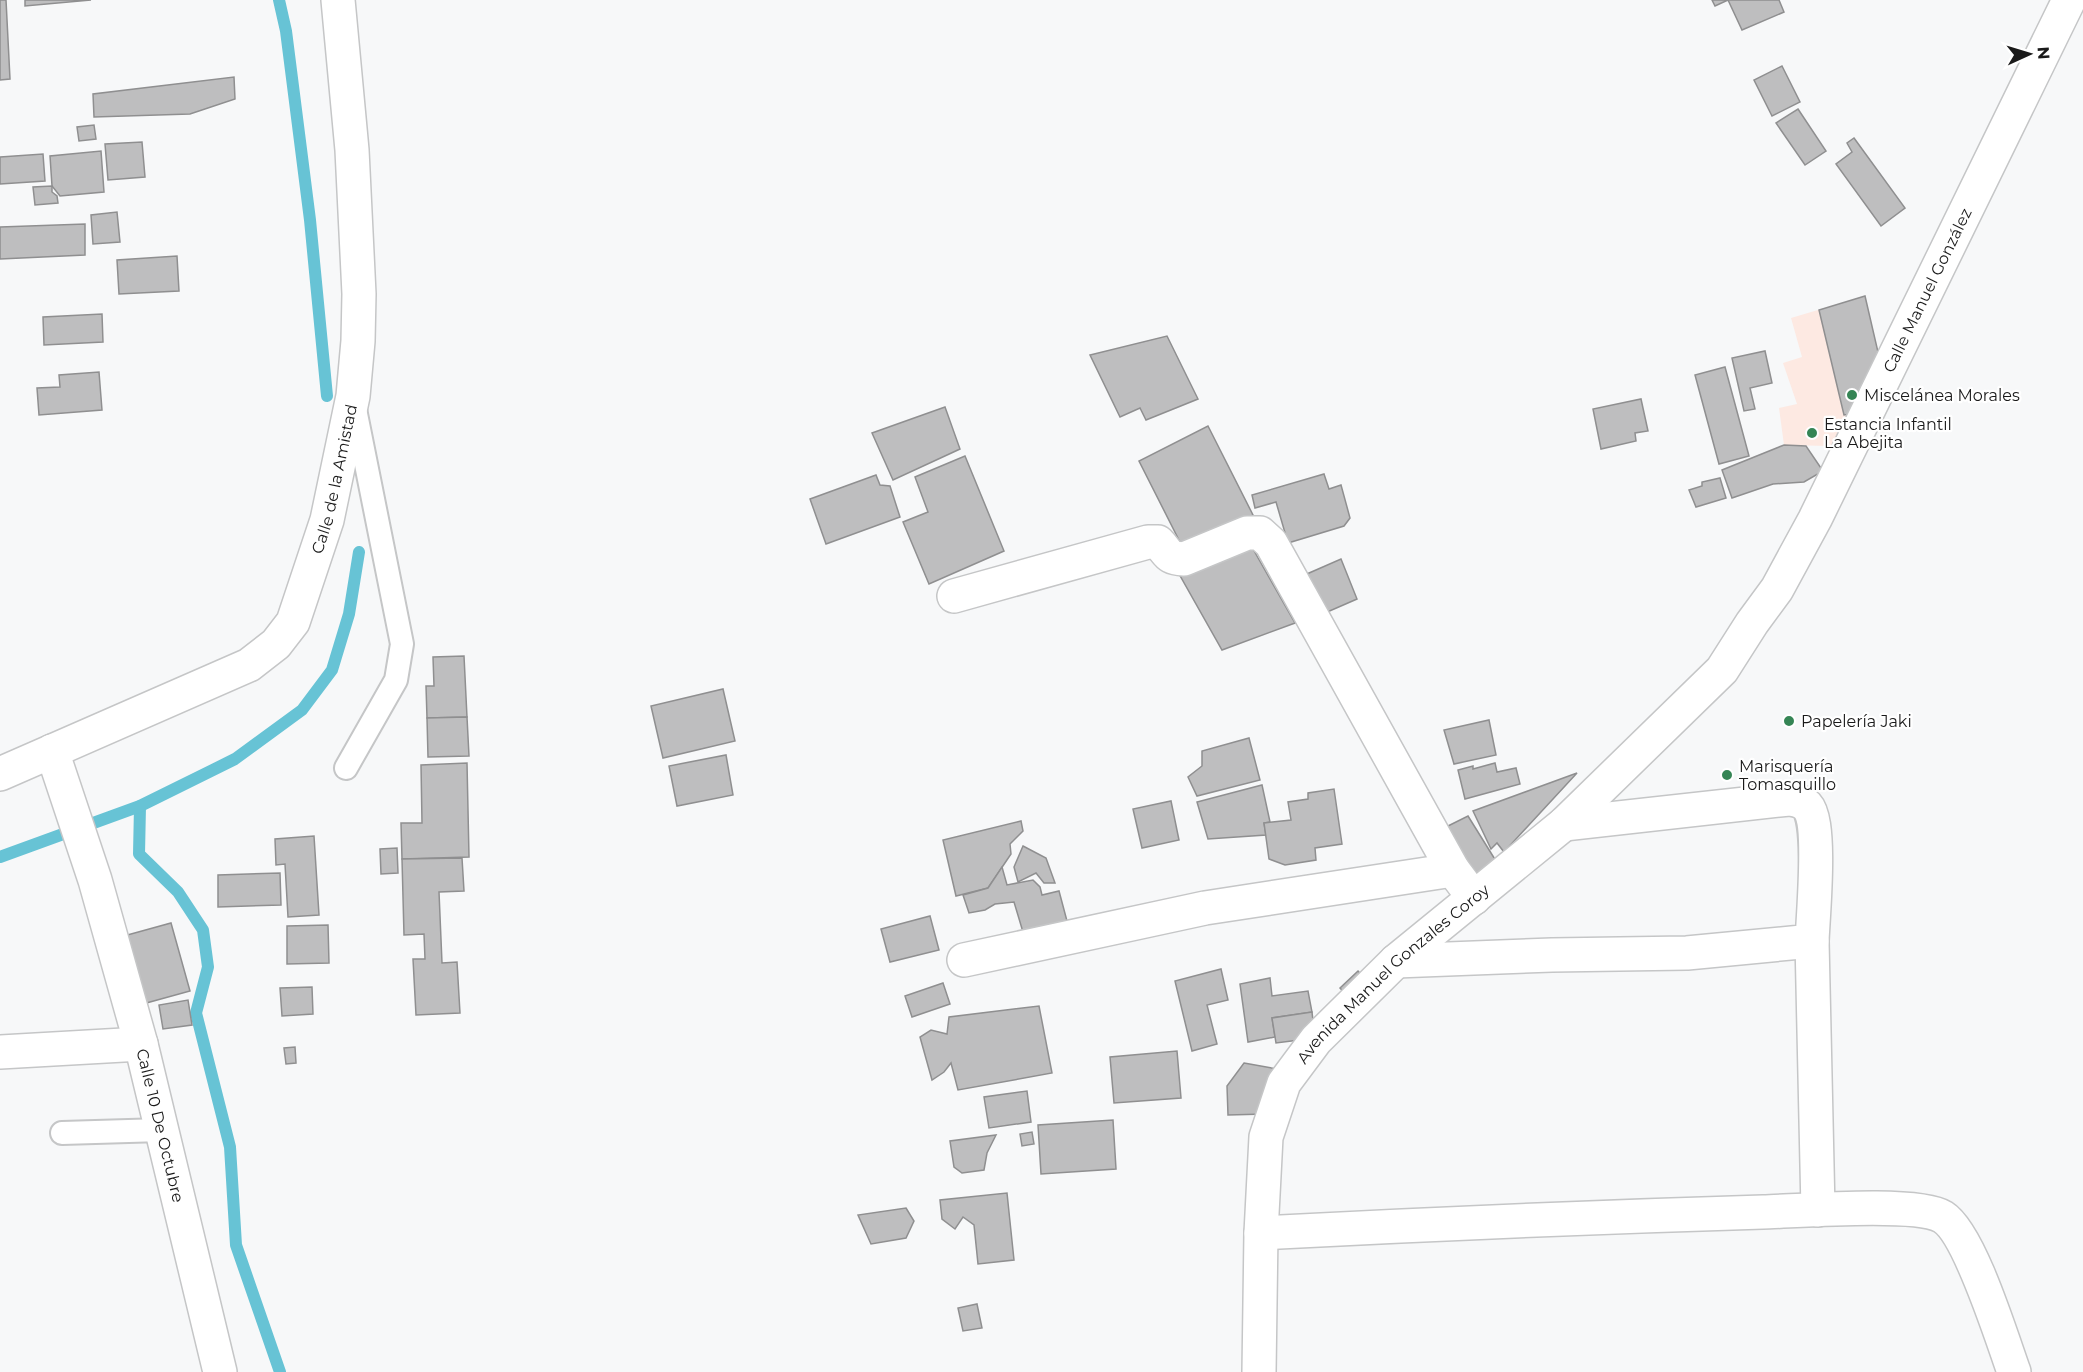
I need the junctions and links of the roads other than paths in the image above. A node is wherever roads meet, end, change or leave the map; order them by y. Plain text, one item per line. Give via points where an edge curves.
1 (338, 0) edge
2 (2069, 0) edge
3 (352, 396) junction
4 (954, 596) dead end
5 (1722, 670) joint
6 (52, 751) junction
7 (346, 768) dead end
8 (0, 774) edge
9 (1564, 824) junction
10 (1454, 870) junction
11 (1474, 898) junction
12 (1812, 941) junction
13 (964, 960) dead end
14 (1396, 961) junction
15 (141, 1044) junction
16 (0, 1052) edge
17 (162, 1130) junction
18 (62, 1133) dead end
19 (1818, 1210) junction
20 (1261, 1233) junction
21 (220, 1372) edge
22 (1259, 1372) edge
23 (2014, 1372) edge

1 - 3 street, Calle de la Amistad via 352,150 359,294
2 - 5 street, Calle Manuel González via 1815,519 1777,590
3 - 6 street, Calle de la Amistad via 327,520 292,622 276,644 249,665
3 - 7 lane via 402,644 396,680
4 - 10 street via 1148,542 1158,542 1168,555 1184,559 1246,533 1260,533 1271,543
5 - 9 street, Avenida Manuel Gonzales Coroy
6 - 8 street, Calle de la Amistad
6 - 15 street, Calle 10 De Octubre via 95,880
9 - 11 street, Avenida Manuel Gonzales Coroy
9 - 12 street via 1800,801 1812,816 1816,834
10 - 11 street
10 - 13 street via 1206,908
11 - 14 street, Avenida Manuel Gonzales Coroy
12 - 14 street via 1688,953
12 - 19 street
14 - 20 street, Avenida Manuel Gonzales Coroy via 1316,1040 1284,1083 1266,1137
15 - 16 street
15 - 17 street, Calle 10 De Octubre
17 - 18 lane
17 - 21 street, Calle 10 De Octubre
19 - 20 street
19 - 23 street via 1905,1208 1944,1218 1968,1249
20 - 22 street, Avenida Manuel Gonzales Coroy

